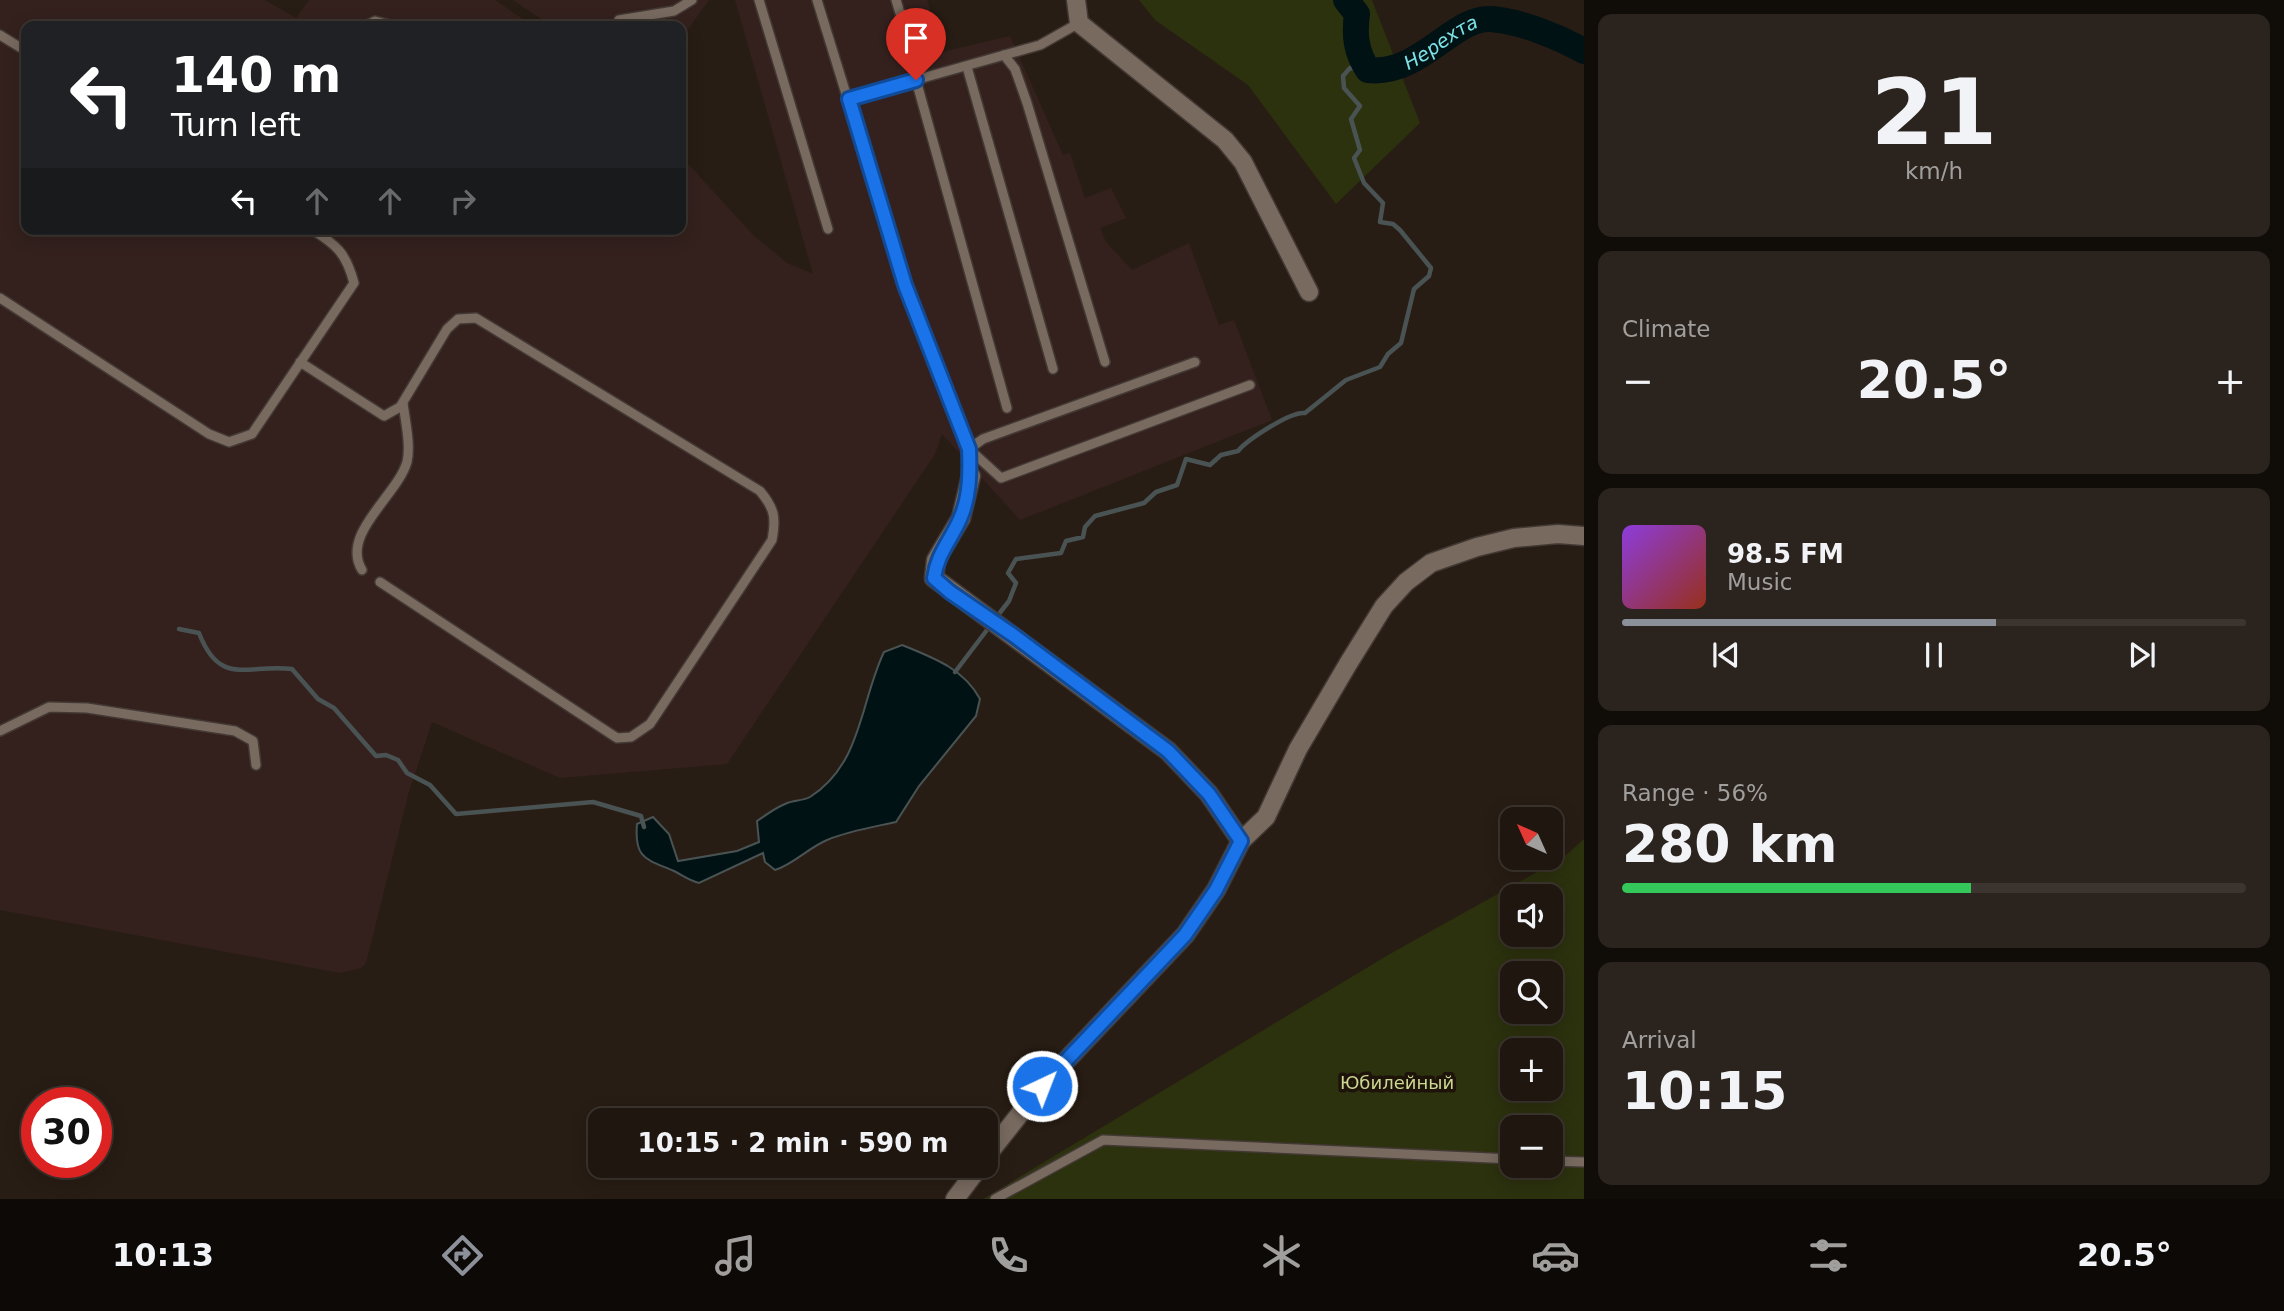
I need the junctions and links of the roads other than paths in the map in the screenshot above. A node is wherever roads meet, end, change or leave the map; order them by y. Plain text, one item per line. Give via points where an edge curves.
1 (692, 0) edge
2 (760, 0) edge
3 (817, 0) edge
4 (896, 0) edge
5 (1076, 0) edge
6 (620, 20) dead end
7 (1080, 23) junction
8 (0, 35) edge
9 (909, 43) dead end
10 (21, 48) edge
11 (1004, 55) junction
12 (967, 67) junction
13 (916, 80) junction
14 (849, 99) junction
15 (828, 229) dead end
16 (321, 235) edge
17 (1310, 292) dead end
18 (0, 298) edge
19 (300, 362) junction
20 (1105, 362) dead end
21 (1195, 362) dead end
22 (1054, 369) dead end
23 (1250, 385) dead end
24 (403, 402) junction
25 (1007, 408) dead end
26 (969, 449) junction
27 (971, 476) joint
28 (1584, 536) edge
29 (362, 570) dead end
30 (380, 582) dead end
31 (0, 731) edge
32 (256, 765) dead end
33 (1241, 841) junction
34 (998, 1142) edge
35 (1500, 1158) edge
36 (1563, 1161) edge
37 (1584, 1162) edge
38 (970, 1178) edge
39 (955, 1199) edge
40 (995, 1199) edge

1 - 6 lane via 674,11
2 - 15 lane
3 - 14 lane
4 - 9 lane
5 - 7 street
7 - 11 lane via 1040,45
7 - 17 street via 1225,140 1242,162
8 - 10 lane
11 - 12 lane
11 - 20 lane via 1015,69 1027,103
12 - 13 lane
12 - 22 lane
13 - 14 lane
13 - 25 lane
14 - 26 lane via 905,285
16 - 19 lane via 337,245 354,283
18 - 19 lane via 209,434 229,442 252,434
19 - 24 lane via 384,416
21 - 26 lane via 983,439
23 - 26 lane via 1001,478
24 - 29 lane via 407,460 356,545
24 - 30 lane via 447,329 458,319 476,318 761,491 776,519 772,540 650,724 631,737 617,738
26 - 27 lane
27 - 33 street via 961,518 936,560 934,578 1168,751 1209,794
28 - 33 street via 1514,538 1477,547 1431,563 1406,582 1384,606 1348,664 1298,749 1266,817
31 - 32 lane via 49,707 87,708 235,731 253,741
33 - 34 street via 1216,890 1185,935 1042,1086
35 - 40 lane via 1103,1140
36 - 37 lane
38 - 39 street

